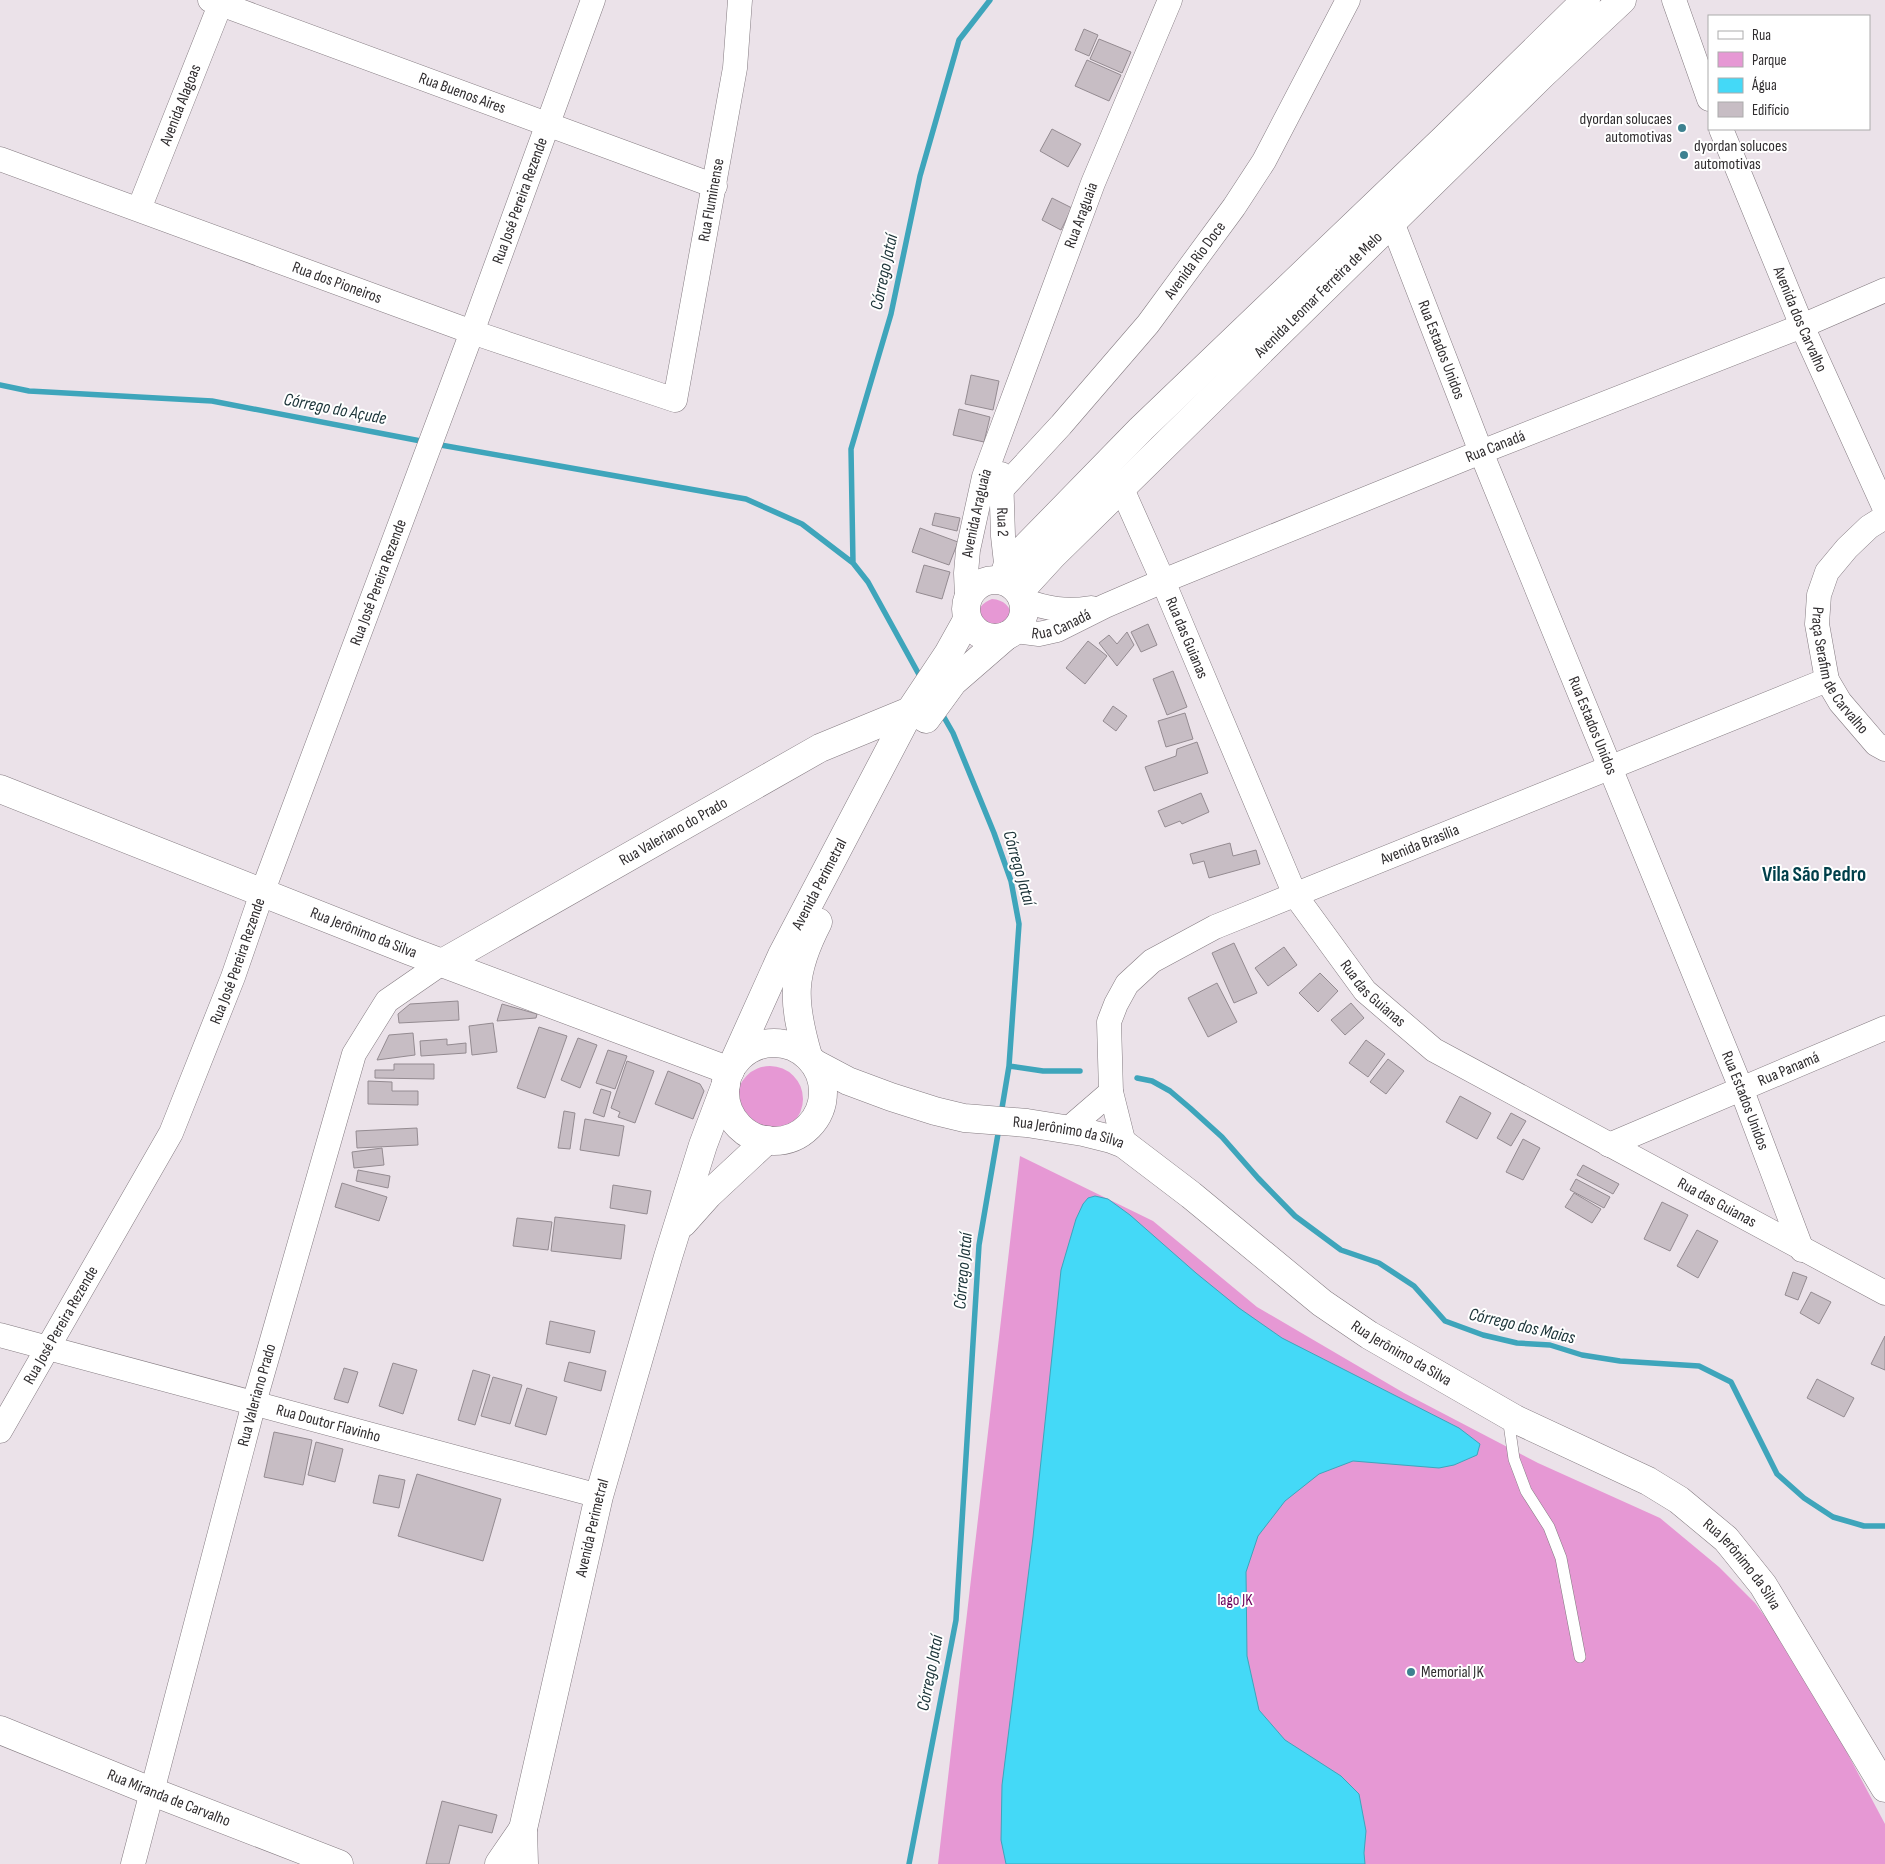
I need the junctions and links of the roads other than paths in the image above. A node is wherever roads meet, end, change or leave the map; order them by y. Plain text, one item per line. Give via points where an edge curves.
1 (593, 0) edge
2 (740, 0) edge
3 (1170, 0) edge
4 (1348, 0) edge
5 (1586, 0) edge
6 (1622, 0) edge
7 (1674, 0) edge
8 (217, 1) edge
9 (1708, 96) edge
10 (548, 124) junction
11 (1721, 130) edge
12 (0, 159) edge
13 (715, 186) junction
14 (139, 209) junction
15 (1384, 214) junction
16 (1885, 290) edge
17 (1802, 326) junction
18 (472, 332) junction
19 (675, 400) joint
20 (1000, 433) junction
21 (1481, 452) junction
22 (1102, 467) junction
23 (1122, 489) junction
24 (1001, 490) junction
25 (1885, 509) edge
26 (1885, 517) edge
27 (1163, 581) junction
28 (1012, 588) junction
29 (1105, 606) junction
30 (967, 608) junction
31 (1010, 634) junction
32 (959, 660) junction
33 (1827, 680) junction
34 (914, 716) junction
35 (1885, 749) edge
36 (1609, 766) junction
37 (0, 789) edge
38 (863, 820) junction
39 (262, 893) junction
40 (1295, 895) junction
41 (442, 963) junction
42 (1885, 1028) edge
43 (811, 1059) junction
44 (729, 1074) junction
45 (1741, 1088) junction
46 (1111, 1092) junction
47 (1067, 1130) junction
48 (767, 1140) junction
49 (1124, 1144) junction
50 (1609, 1145) junction
51 (677, 1230) junction
52 (1802, 1250) junction
53 (1885, 1293) edge
54 (0, 1335) edge
55 (46, 1347) junction
56 (254, 1403) junction
57 (1508, 1415) junction
58 (0, 1431) edge
59 (599, 1496) junction
60 (1580, 1658) dead end
61 (0, 1730) edge
62 (1885, 1788) edge
63 (153, 1792) junction
64 (523, 1829) junction
65 (133, 1864) edge
66 (339, 1864) edge
67 (500, 1864) edge
68 (524, 1864) edge

1 - 10 street, Rua José Pereira Rezende
2 - 13 street, Rua Fluminense via 735,68
3 - 20 street, Rua Araguaia via 1093,183
4 - 24 street, Avenida Rio Doce via 1264,161 1234,207 1148,324
5 - 15 main road, Avenida Leomar Ferreira de Melo
6 - 15 main road, Avenida Leomar Ferreira de Melo
7 - 9 street
8 - 10 street, Rua Buenos Aires
8 - 14 street, Avenida Alagoas
10 - 13 street, Rua Buenos Aires
10 - 18 street, Rua José Pereira Rezende
11 - 17 street, Avenida dos Carvalho
12 - 14 street, Rua dos Pioneiros
13 - 19 street, Rua Fluminense
14 - 18 street, Rua dos Pioneiros
15 - 21 street, Rua Estados Unidos
15 - 22 main road, Avenida Leomar Ferreira de Melo
15 - 23 main road, Avenida Leomar Ferreira de Melo
16 - 17 street, Rua Canadá
17 - 21 street, Rua Canadá
17 - 25 street, Avenida dos Carvalho
18 - 19 street, Rua dos Pioneiros
18 - 39 street, Rua José Pereira Rezende
20 - 24 street, Rua 2
20 - 30 street, Avenida Araguaia via 984,477 968,550
21 - 27 street, Rua Canadá
21 - 36 street, Rua Estados Unidos
22 - 23 street, Rua das Guianas
22 - 28 main road, Avenida Leomar Ferreira de Melo via 1012,564
23 - 27 street, Rua das Guianas
23 - 28 main road, Avenida Leomar Ferreira de Melo via 1052,556
24 - 28 street, Rua 2 via 1006,563
26 - 33 street, Praça Serafim de Carvalho via 1852,543 1827,572 1820,595 1817,624
27 - 29 street, Rua Canadá
27 - 40 street, Rua das Guianas
28 - 29 street, Rua Canadá via 1043,608 1074,611
28 - 30 main road via 986,580 972,590
28 - 31 main road via 1024,609 1023,617
29 - 31 street, Rua Canadá via 1057,630
30 - 31 main road via 972,628 979,634 997,638
30 - 32 main road
31 - 32 main road, Avenida Perimetral
32 - 34 main road, Avenida Perimetral via 953,682 938,700
33 - 35 street, Praça Serafim de Carvalho via 1840,702 1876,744
33 - 36 street, Avenida Brasília
34 - 38 main road, Avenida Perimetral
34 - 41 main road, Rua Valeriano do Prado via 820,748
36 - 40 street, Avenida Brasília
36 - 45 street, Rua Estados Unidos
37 - 39 main road, Rua Jerônimo da Silva
38 - 43 main road, Avenida Perimetral via 809,938 798,971 795,996 801,1031
38 - 44 main road, Avenida Perimetral via 782,955
39 - 41 main road, Rua Jerônimo da Silva
39 - 55 street, Rua José Pereira Rezende via 233,977 171,1133
40 - 46 street, Avenida Brasília via 1215,926 1152,962 1127,984 1109,1022
40 - 50 street, Rua das Guianas via 1365,991 1434,1050
41 - 44 main road, Rua Jerônimo da Silva
41 - 56 street, Rua Valeriano Prado via 387,1001 354,1054
42 - 45 street, Rua Panamá
43 - 44 main road via 786,1044 770,1043 742,1055
43 - 47 main road, Rua Jerônimo da Silva via 848,1080 891,1097 964,1118
43 - 48 main road via 821,1075 824,1090 816,1117 795,1136
44 - 48 main road via 726,1100 731,1114 752,1135
44 - 51 main road, Avenida Perimetral
45 - 50 street, Rua Panamá
45 - 52 street, Rua Estados Unidos
46 - 47 street
46 - 49 street, Avenida Brasília
47 - 49 main road, Rua Jerônimo da Silva
48 - 51 main road, Avenida Perimetral via 708,1195
49 - 57 main road, Rua Jerônimo da Silva via 1192,1195 1322,1303 1368,1335
50 - 52 street, Rua das Guianas
51 - 59 main road, Avenida Perimetral
52 - 53 street, Rua das Guianas
54 - 55 street, Rua Doutor Flavinho
55 - 56 street, Rua Doutor Flavinho
55 - 58 street, Rua José Pereira Rezende
56 - 59 street, Rua Doutor Flavinho
56 - 63 street, Rua Valeriano Prado
57 - 60 lane via 1514,1459 1526,1491 1549,1527 1561,1558
57 - 62 main road, Rua Jerônimo da Silva via 1648,1481 1679,1500 1726,1539 1763,1585
59 - 64 main road, Avenida Perimetral
61 - 63 main road, Rua Miranda de Carvalho
63 - 65 street, Rua Valeriano Prado
63 - 66 main road, Rua Miranda de Carvalho
64 - 67 main road, Avenida Perimetral
64 - 68 main road, Avenida Perimetral

